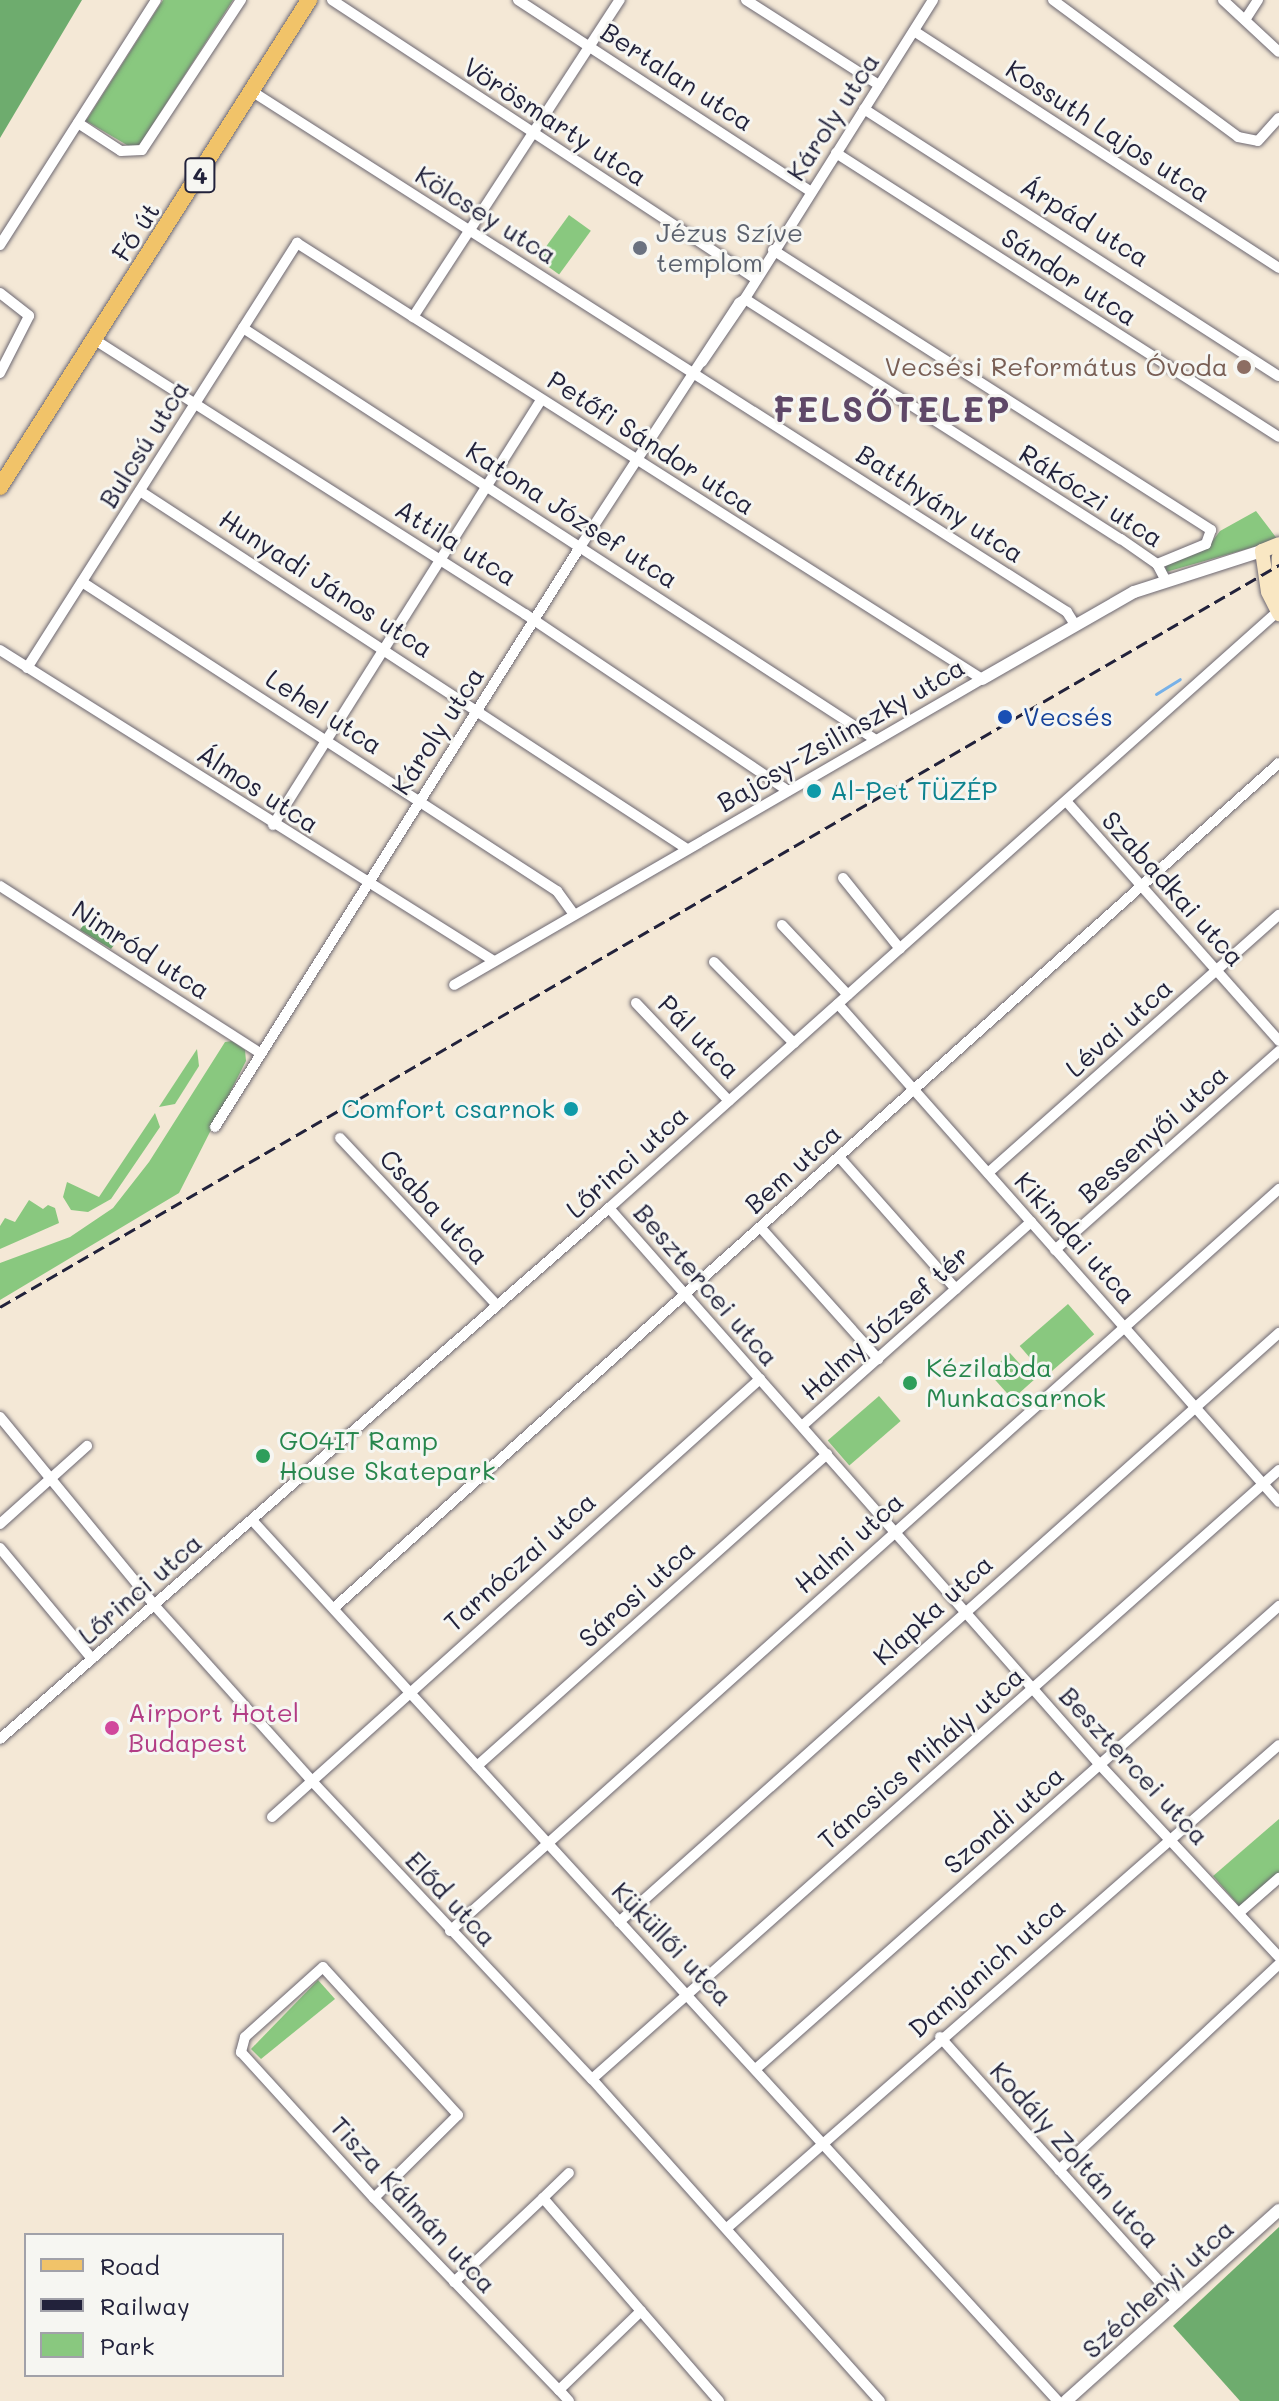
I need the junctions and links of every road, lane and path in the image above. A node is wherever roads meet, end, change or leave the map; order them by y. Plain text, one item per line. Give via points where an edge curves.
1 (156, 0) edge
2 (241, 0) edge
3 (309, 0) edge
4 (332, 0) edge
5 (518, 0) edge
6 (620, 0) edge
7 (746, 0) edge
8 (933, 0) edge
9 (1053, 0) edge
10 (1223, 0) edge
11 (1258, 0) edge
12 (1245, 20) junction
13 (914, 31) junction
14 (589, 46) junction
15 (1279, 52) edge
16 (879, 85) junction
17 (253, 92) junction
18 (864, 109) junction
19 (1279, 118) edge
20 (78, 123) junction
21 (532, 135) junction
22 (836, 153) junction
23 (811, 192) junction
24 (470, 231) junction
25 (297, 243) joint
26 (0, 245) edge
27 (773, 250) junction
28 (1279, 268) edge
29 (756, 279) junction
30 (0, 293) edge
31 (745, 299) junction
32 (413, 317) junction
33 (243, 328) junction
34 (95, 340) junction
35 (0, 373) edge
36 (695, 374) junction
37 (1279, 376) edge
38 (541, 400) junction
39 (195, 404) junction
40 (1279, 437) edge
41 (637, 462) junction
42 (487, 486) junction
43 (0, 487) edge
44 (140, 491) junction
45 (1279, 544) edge
46 (580, 547) junction
47 (1262, 551) junction
48 (440, 560) junction
49 (1278, 560) edge
50 (1157, 564) junction
51 (1165, 579) junction
52 (82, 582) junction
53 (1278, 609) edge
54 (534, 620) junction
55 (1075, 625) junction
56 (385, 648) junction
57 (0, 650) edge
58 (27, 668) junction
59 (982, 679) junction
60 (478, 709) junction
61 (327, 739) junction
62 (876, 740) junction
63 (1279, 763) edge
64 (788, 791) junction
65 (419, 800) junction
66 (1066, 801) junction
67 (273, 825) junction
68 (687, 849) junction
69 (843, 878) dead end
70 (367, 883) junction
71 (0, 886) edge
72 (1142, 886) junction
73 (574, 914) junction
74 (1279, 915) edge
75 (782, 925) dead end
76 (900, 949) junction
77 (494, 961) junction
78 (714, 962) dead end
79 (1217, 971) junction
80 (454, 985) dead end
81 (848, 995) junction
82 (636, 1003) dead end
83 (838, 1004) junction
84 (1279, 1041) edge
85 (794, 1043) junction
86 (1279, 1051) edge
87 (259, 1052) junction
88 (914, 1089) junction
89 (729, 1101) junction
90 (215, 1127) dead end
91 (340, 1138) dead end
92 (840, 1158) junction
93 (988, 1173) junction
94 (1279, 1189) edge
95 (609, 1208) junction
96 (1031, 1222) junction
97 (761, 1228) junction
98 (1055, 1250) junction
99 (956, 1289) junction
100 (685, 1295) junction
101 (497, 1305) junction
102 (1124, 1327) junction
103 (1279, 1333) edge
104 (878, 1359) junction
105 (760, 1379) junction
106 (1195, 1408) junction
107 (0, 1417) edge
108 (802, 1426) junction
109 (87, 1446) dead end
110 (827, 1454) junction
111 (1279, 1470) edge
112 (52, 1479) junction
113 (1263, 1484) junction
114 (1279, 1502) edge
115 (252, 1520) junction
116 (0, 1524) edge
117 (896, 1532) junction
118 (0, 1548) edge
119 (155, 1606) junction
120 (1279, 1606) edge
121 (335, 1607) junction
122 (965, 1612) junction
123 (92, 1659) junction
124 (1034, 1689) junction
125 (409, 1691) junction
126 (0, 1739) edge
127 (1279, 1745) edge
128 (1100, 1765) junction
129 (477, 1766) junction
130 (310, 1779) junction
131 (272, 1817) dead end
132 (1170, 1838) junction
133 (547, 1843) junction
134 (1279, 1878) edge
135 (1240, 1912) junction
136 (619, 1922) junction
137 (450, 1931) junction
138 (1279, 1957) edge
139 (1279, 1964) edge
140 (689, 1992) junction
141 (940, 2037) junction
142 (758, 2067) junction
143 (592, 2079) junction
144 (822, 2140) junction
145 (1059, 2170) junction
146 (569, 2173) dead end
147 (374, 2198) junction
148 (543, 2198) junction
149 (1279, 2210) edge
150 (727, 2228) junction
151 (454, 2282) junction
152 (1178, 2302) junction
153 (641, 2311) junction
154 (559, 2390) junction
155 (569, 2401) edge
156 (719, 2401) edge
157 (880, 2401) edge
158 (1058, 2401) edge
159 (1066, 2401) edge

1 - 20 street
2 - 20 street via 142,150 121,151
3 - 17 main road, Fő út / 4
4 - 21 street, Vörösmarty utca
5 - 14 street, Bertalan utca
6 - 14 street
7 - 16 street
8 - 13 street, Károly utca
9 - 19 street via 1238,137 1258,141
10 - 12 street
11 - 12 street
12 - 15 street
13 - 16 street, Károly utca
13 - 28 street, Kossuth Lajos utca
14 - 21 street
14 - 23 street, Bertalan utca
16 - 18 street, Károly utca
17 - 24 street, Kölcsey utca
17 - 34 main road, Fő út / 4
18 - 22 street, Károly utca
18 - 37 street, Árpád utca
20 - 26 street
21 - 24 street
21 - 29 street, Vörösmarty utca
22 - 23 street, Károly utca
22 - 40 street, Sándor utca
23 - 27 street, Károly utca
24 - 32 street
24 - 36 street, Kölcsey utca
25 - 32 street, Petőfi Sándor utca
25 - 33 street, Bulcsú utca
27 - 29 street, Károly utca
27 - 50 street via 1211,530 1206,544
29 - 31 street, Károly utca
30 - 35 street via 29,316
31 - 36 street, Károly utca
31 - 50 street, Rákóczi utca
32 - 38 street, Petőfi Sándor utca
33 - 39 street, Bulcsú utca
33 - 42 street, Katona József utca
34 - 39 street, Attila utca
34 - 43 main road, Fő út / 4
36 - 41 street, Károly utca
36 - 55 street, Batthyány utca via 1067,612
38 - 41 street, Petőfi Sándor utca
38 - 42 street
39 - 44 street, Bulcsú utca
39 - 48 street, Attila utca
41 - 46 street, Károly utca
41 - 59 street, Petőfi Sándor utca
42 - 46 street, Katona József utca
42 - 48 street
44 - 52 street, Bulcsú utca
44 - 56 street, Hunyadi János utca
45 - 47 main road
46 - 54 street, Károly utca
46 - 62 street, Katona József utca
47 - 49 main road
47 - 51 street, Bajcsy-Zsilinszky utca
47 - 53 main road via 1268,592
48 - 54 street, Attila utca
48 - 56 street
49 - 53 main road
50 - 51 street, Rákóczi utca
51 - 55 street, Bajcsy-Zsilinszky utca
52 - 58 street, Bulcsú utca
52 - 61 street, Lehel utca
53 - 66 street, Lőrinci utca
54 - 60 street, Károly utca
54 - 64 street, Attila utca
55 - 59 street, Bajcsy-Zsilinszky utca
56 - 60 street, Hunyadi János utca
56 - 61 street
57 - 58 street, Álmos utca
58 - 67 street, Álmos utca
59 - 62 street, Bajcsy-Zsilinszky utca
60 - 65 street, Károly utca
60 - 68 street, Hunyadi János utca
61 - 65 street, Lehel utca
61 - 67 street
62 - 64 street, Bajcsy-Zsilinszky utca
63 - 72 street, Bem utca
64 - 68 street, Bajcsy-Zsilinszky utca
65 - 70 street, Károly utca
65 - 73 street, Lehel utca via 557,891
66 - 72 street, Szabadkai utca
66 - 76 street, Lőrinci utca
67 - 70 street, Álmos utca
68 - 73 street, Bajcsy-Zsilinszky utca
69 - 76 street
70 - 77 street, Álmos utca
70 - 87 street, Károly utca
71 - 87 street, Nimród utca
72 - 79 street, Szabadkai utca
72 - 88 street, Bem utca
73 - 77 street, Bajcsy-Zsilinszky utca
74 - 79 street, Lévai utca
75 - 81 street
76 - 81 street, Lőrinci utca
77 - 80 street, Bajcsy-Zsilinszky utca
78 - 85 street
79 - 84 street, Szabadkai utca
79 - 93 street, Lévai utca
81 - 83 street, Lőrinci utca
82 - 89 street, Pál utca
83 - 85 street, Lőrinci utca
83 - 88 street, Kikindai utca
85 - 89 street, Lőrinci utca
86 - 98 street, Bessenyői utca
87 - 90 street, Károly utca
88 - 92 street, Bem utca
88 - 93 street, Kikindai utca
89 - 95 street, Lőrinci utca
91 - 101 street, Csaba utca
92 - 97 street, Bem utca
92 - 99 street
93 - 96 street, Kikindai utca
94 - 102 street, Halmi utca
95 - 100 street, Besztercei utca
95 - 101 street, Lőrinci utca
96 - 98 street, Kikindai utca
96 - 99 street, Halmy József tér
97 - 100 street, Bem utca
97 - 104 street
98 - 102 street, Kikindai utca
99 - 104 street, Halmy József tér
100 - 105 street, Besztercei utca
100 - 121 street, Bem utca
101 - 115 street, Lőrinci utca
102 - 106 street, Kikindai utca
102 - 117 street, Halmi utca
103 - 106 street, Klapka utca
104 - 108 street, Halmy József tér
105 - 108 street, Besztercei utca
105 - 125 street, Tarnóczai utca
106 - 113 street, Kikindai utca
106 - 122 street, Klapka utca
107 - 112 street, Előd utca
108 - 110 street, Halmy József tér
109 - 112 street
110 - 117 street, Halmy József tér
110 - 129 street, Sárosi utca
111 - 113 street, Táncsics Mihály utca
112 - 116 street
112 - 119 street, Előd utca
113 - 114 street, Kikindai utca
113 - 124 street, Táncsics Mihály utca
115 - 119 street, Lőrinci utca
115 - 121 street, Küküllői utca
117 - 122 street, Besztercei utca
117 - 133 street, Halmi utca
118 - 123 street
119 - 123 street, Lőrinci utca
119 - 130 street, Előd utca
120 - 128 street, Szondi utca
121 - 125 street, Küküllői utca
122 - 124 street, Besztercei utca
122 - 136 street, Klapka utca
123 - 126 street, Lőrinci utca
124 - 128 street, Besztercei utca
124 - 140 street, Táncsics Mihály utca
125 - 129 street, Küküllői utca
125 - 130 street, Tarnóczai utca
127 - 132 street, Damjanich utca
128 - 132 street, Besztercei utca
128 - 142 street, Szondi utca
129 - 133 street, Küküllői utca
130 - 131 street, Tarnóczai utca
130 - 137 street, Előd utca
132 - 135 street, Besztercei utca
132 - 141 street, Damjanich utca
133 - 136 street, Küküllői utca
133 - 137 street, Halmi utca
134 - 135 street
135 - 138 street, Besztercei utca
136 - 140 street, Küküllői utca
137 - 143 street, Előd utca
139 - 145 street
140 - 142 street, Küküllői utca
140 - 143 street, Táncsics Mihály utca
141 - 144 street, Damjanich utca
141 - 145 street, Kodály Zoltán utca
142 - 144 street, Küküllői utca
143 - 150 street, Előd utca
144 - 150 street, Damjanich utca
144 - 158 street, Küküllői utca
145 - 152 street, Kodály Zoltán utca
146 - 148 street
147 - 147 street, Tisza Kálmán utca via 239,2047 323,1967 458,2115
147 - 151 street, Tisza Kálmán utca
148 - 151 street
148 - 153 street
149 - 152 street, Széchenyi utca
150 - 157 street, Előd utca
151 - 154 street, Tisza Kálmán utca
152 - 159 street, Széchenyi utca
153 - 154 street
153 - 156 street
154 - 155 street, Tisza Kálmán utca

